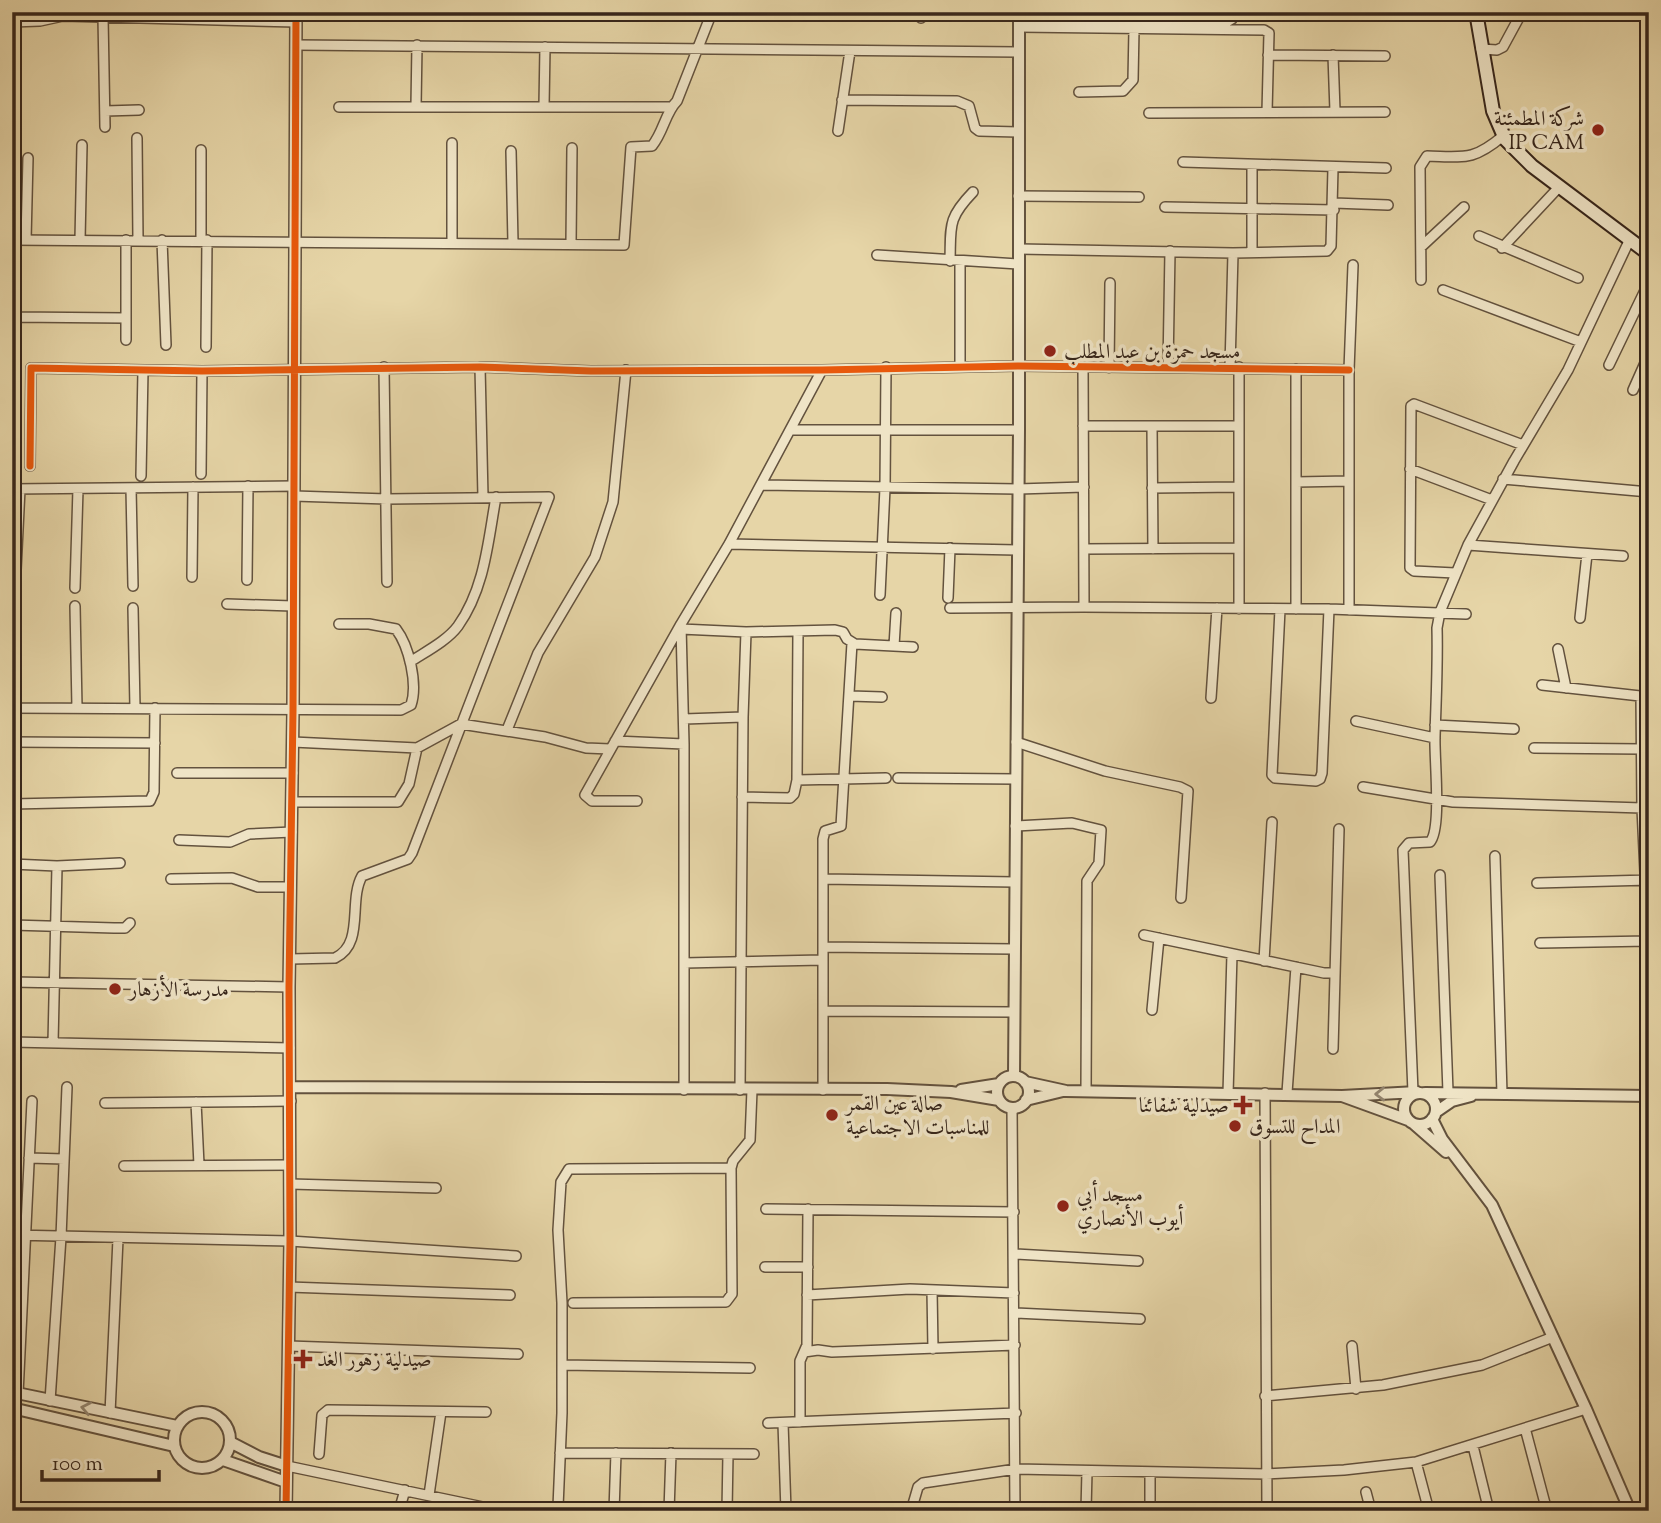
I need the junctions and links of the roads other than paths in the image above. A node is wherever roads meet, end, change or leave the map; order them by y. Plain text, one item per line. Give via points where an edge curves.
1 (712, 12) edge
2 (1234, 12) edge
3 (1476, 12) edge
4 (1522, 12) edge
5 (103, 17) junction
6 (296, 17) edge
7 (1019, 19) edge
8 (12, 22) edge
9 (1134, 29) junction
10 (296, 45) junction
11 (417, 45) junction
12 (545, 47) junction
13 (697, 49) junction
14 (1481, 49) junction
15 (850, 51) junction
16 (1019, 52) junction
17 (1268, 55) junction
18 (1334, 55) junction
19 (1385, 56) dead end
20 (1079, 92) dead end
21 (842, 100) junction
22 (416, 106) junction
23 (544, 106) junction
24 (339, 107) dead end
25 (671, 107) junction
26 (139, 110) dead end
27 (105, 111) junction
28 (1335, 111) junction
29 (1267, 112) junction
30 (1385, 112) dead end
31 (1149, 113) dead end
32 (105, 127) dead end
33 (838, 131) dead end
34 (1018, 132) junction
35 (1503, 136) junction
36 (137, 138) dead end
37 (452, 143) dead end
38 (82, 145) dead end
39 (572, 148) dead end
40 (201, 150) dead end
41 (511, 151) dead end
42 (28, 158) dead end
43 (1183, 162) dead end
44 (1252, 166) junction
45 (1334, 168) junction
46 (1386, 168) dead end
47 (1560, 186) junction
48 (973, 192) dead end
49 (1018, 196) junction
50 (1139, 197) dead end
51 (1388, 205) dead end
52 (1464, 206) dead end
53 (1165, 207) dead end
54 (1334, 207) junction
55 (1252, 209) junction
56 (1479, 236) dead end
57 (1630, 239) junction
58 (12, 240) edge
59 (26, 240) junction
60 (80, 240) junction
61 (126, 240) junction
62 (138, 240) junction
63 (162, 240) junction
64 (204, 240) junction
65 (296, 241) junction
66 (452, 243) junction
67 (513, 243) junction
68 (571, 243) junction
69 (1421, 247) junction
70 (1019, 248) junction
71 (1503, 248) junction
72 (1170, 251) junction
73 (1252, 252) junction
74 (1233, 253) junction
75 (1649, 254) edge
76 (877, 255) dead end
77 (955, 261) junction
78 (1019, 264) junction
79 (1353, 265) dead end
80 (1578, 278) dead end
81 (1421, 280) dead end
82 (1649, 282) edge
83 (1110, 283) dead end
84 (1443, 290) dead end
85 (12, 315) edge
86 (126, 318) junction
87 (126, 340) dead end
88 (1581, 342) junction
89 (166, 345) dead end
90 (206, 347) dead end
91 (1649, 354) edge
92 (13, 355) edge
93 (1609, 365) dead end
94 (960, 366) junction
95 (1018, 366) junction
96 (480, 367) junction
97 (1083, 367) junction
98 (1235, 367) junction
99 (384, 368) junction
100 (886, 368) junction
101 (1109, 368) junction
102 (1168, 368) junction
103 (1296, 369) junction
104 (143, 370) junction
105 (295, 370) junction
106 (626, 370) junction
107 (822, 370) junction
108 (1349, 370) junction
109 (202, 371) junction
110 (1633, 390) dead end
111 (1083, 426) junction
112 (1152, 426) junction
113 (1239, 426) junction
114 (885, 429) junction
115 (791, 430) junction
116 (1019, 430) junction
117 (1523, 445) junction
118 (30, 466) dead end
119 (1410, 469) junction
120 (201, 474) dead end
121 (141, 476) dead end
122 (1503, 479) junction
123 (1349, 481) junction
124 (1296, 482) junction
125 (762, 485) junction
126 (248, 486) junction
127 (193, 487) junction
128 (1084, 487) junction
129 (1239, 487) junction
130 (131, 488) junction
131 (885, 488) junction
132 (1152, 488) junction
133 (16, 489) edge
134 (78, 489) junction
135 (1018, 489) junction
136 (294, 491) junction
137 (1649, 492) edge
138 (483, 497) junction
139 (496, 497) junction
140 (387, 499) junction
141 (1492, 500) junction
142 (729, 544) junction
143 (1468, 545) junction
144 (884, 547) junction
145 (950, 548) junction
146 (1239, 548) junction
147 (1084, 549) junction
148 (1153, 549) junction
149 (1017, 550) junction
150 (1587, 554) junction
151 (1623, 556) dead end
152 (1455, 573) junction
153 (192, 578) dead end
154 (247, 580) dead end
155 (387, 582) dead end
156 (133, 586) dead end
157 (75, 588) dead end
158 (15, 590) dead end
159 (1649, 591) edge
160 (880, 595) dead end
161 (227, 604) dead end
162 (1649, 605) edge
163 (75, 606) dead end
164 (293, 606) junction
165 (16, 607) dead end
166 (1016, 607) junction
167 (1084, 607) junction
168 (133, 608) dead end
169 (1217, 608) junction
170 (1239, 609) junction
171 (1280, 609) junction
172 (1296, 609) junction
173 (1329, 609) junction
174 (1349, 610) junction
175 (1440, 612) junction
176 (896, 613) dead end
177 (1466, 614) dead end
178 (1580, 618) dead end
179 (339, 624) dead end
180 (681, 627) junction
181 (798, 631) junction
182 (746, 632) junction
183 (852, 643) junction
184 (894, 646) junction
185 (913, 647) dead end
186 (1558, 649) dead end
187 (410, 662) junction
188 (1542, 685) dead end
189 (1566, 688) junction
190 (850, 696) junction
191 (1645, 696) edge
192 (882, 697) dead end
193 (1211, 698) dead end
194 (13, 708) edge
195 (77, 708) junction
196 (135, 708) junction
197 (155, 708) junction
198 (293, 711) junction
199 (743, 718) junction
200 (684, 719) junction
201 (1356, 722) dead end
202 (461, 724) junction
203 (1435, 725) junction
204 (1514, 729) dead end
205 (507, 730) junction
206 (1435, 738) junction
207 (293, 742) junction
208 (1016, 742) junction
209 (12, 743) edge
210 (155, 743) junction
211 (684, 744) junction
212 (613, 745) junction
213 (417, 748) junction
214 (1534, 748) dead end
215 (1641, 749) junction
216 (1645, 769) edge
217 (177, 773) dead end
218 (293, 773) junction
219 (845, 778) junction
220 (886, 778) dead end
221 (898, 778) dead end
222 (1016, 779) junction
223 (797, 780) junction
224 (1363, 787) dead end
225 (742, 797) junction
226 (1436, 800) junction
227 (637, 801) dead end
228 (292, 802) junction
229 (12, 804) edge
230 (1642, 808) junction
231 (1272, 822) dead end
232 (1015, 826) junction
233 (1339, 829) dead end
234 (292, 832) junction
235 (180, 840) dead end
236 (1494, 856) dead end
237 (120, 863) dead end
238 (12, 864) edge
239 (57, 866) junction
240 (1440, 876) dead end
241 (171, 879) dead end
242 (823, 879) junction
243 (1647, 880) edge
244 (1015, 882) junction
245 (1537, 883) dead end
246 (291, 887) junction
247 (1181, 898) dead end
248 (130, 923) dead end
249 (12, 925) edge
250 (55, 926) junction
251 (1648, 928) edge
252 (1144, 935) dead end
253 (1159, 938) junction
254 (1648, 941) edge
255 (1540, 943) dead end
256 (823, 947) junction
257 (1014, 949) junction
258 (1232, 954) junction
259 (290, 959) junction
260 (1649, 959) edge
261 (823, 961) junction
262 (1264, 961) junction
263 (741, 962) junction
264 (684, 963) junction
265 (1296, 967) junction
266 (1334, 973) junction
267 (12, 982) edge
268 (54, 983) junction
269 (289, 987) junction
270 (1152, 1010) dead end
271 (823, 1011) junction
272 (1014, 1012) junction
273 (12, 1042) edge
274 (53, 1043) junction
275 (290, 1048) junction
276 (1333, 1049) dead end
277 (1014, 1076) junction
278 (1025, 1082) junction
279 (999, 1084) junction
280 (67, 1087) dead end
281 (291, 1087) junction
282 (684, 1090) junction
283 (740, 1090) junction
284 (752, 1090) junction
285 (823, 1090) junction
286 (1066, 1090) junction
287 (1086, 1091) junction
288 (951, 1092) junction
289 (1265, 1093) junction
290 (1287, 1093) junction
291 (1418, 1093) junction
292 (1448, 1093) junction
293 (1228, 1094) junction
294 (1484, 1094) junction
295 (1502, 1094) junction
296 (1342, 1096) junction
297 (1649, 1096) edge
298 (999, 1100) junction
299 (1026, 1100) junction
300 (32, 1101) dead end
301 (291, 1101) junction
302 (196, 1102) junction
303 (105, 1103) dead end
304 (1012, 1108) junction
305 (1434, 1116) junction
306 (1411, 1122) junction
307 (29, 1158) junction
308 (65, 1159) junction
309 (1460, 1162) junction
310 (199, 1165) junction
311 (290, 1165) junction
312 (124, 1166) dead end
313 (731, 1168) junction
314 (290, 1184) junction
315 (436, 1188) dead end
316 (766, 1209) dead end
317 (808, 1209) junction
318 (1014, 1212) junction
319 (12, 1235) edge
320 (25, 1236) junction
321 (61, 1237) junction
322 (118, 1239) junction
323 (290, 1241) junction
324 (1014, 1254) junction
325 (516, 1256) dead end
326 (1138, 1261) dead end
327 (765, 1267) dead end
328 (808, 1267) junction
329 (289, 1287) junction
330 (932, 1290) junction
331 (1014, 1293) junction
332 (807, 1294) junction
333 (510, 1295) dead end
334 (573, 1303) dead end
335 (1014, 1313) junction
336 (1140, 1319) dead end
337 (1553, 1337) junction
338 (1015, 1345) junction
339 (289, 1346) junction
340 (1352, 1346) dead end
341 (933, 1349) junction
342 (804, 1352) junction
343 (518, 1354) dead end
344 (562, 1365) junction
345 (750, 1368) dead end
346 (1356, 1389) junction
347 (15, 1393) edge
348 (1265, 1395) junction
349 (50, 1401) junction
350 (12, 1408) edge
351 (1586, 1409) junction
352 (110, 1412) junction
353 (441, 1412) junction
354 (486, 1412) dead end
355 (1016, 1413) junction
356 (800, 1422) junction
357 (768, 1423) dead end
358 (783, 1423) junction
359 (177, 1426) junction
360 (1525, 1428) junction
361 (230, 1442) junction
362 (174, 1446) junction
363 (1473, 1446) junction
364 (560, 1453) junction
365 (616, 1453) junction
366 (671, 1453) junction
367 (319, 1454) dead end
368 (728, 1454) junction
369 (754, 1454) dead end
370 (223, 1460) junction
371 (1416, 1462) junction
372 (286, 1466) junction
373 (1016, 1469) junction
374 (1087, 1471) junction
375 (1150, 1472) junction
376 (1266, 1474) junction
377 (286, 1482) junction
378 (405, 1490) junction
379 (1366, 1492) dead end
380 (429, 1495) junction
381 (558, 1507) dead end
382 (286, 1511) edge
383 (399, 1511) edge
384 (502, 1511) edge
385 (614, 1511) edge
386 (669, 1511) edge
387 (727, 1511) edge
388 (786, 1511) edge
389 (911, 1511) edge
390 (1015, 1511) edge
391 (1086, 1511) edge
392 (1150, 1511) edge
393 (1267, 1511) edge
394 (1371, 1511) edge
395 (1429, 1511) edge
396 (1489, 1511) edge
397 (1547, 1511) edge
398 (1630, 1511) edge

1 - 13 street
2 - 7 street via 1227,22
3 - 14 main road
4 - 14 street via 1503,47
5 - 6 street
5 - 8 street
5 - 27 street
6 - 10 street
7 - 9 street
7 - 16 street
9 - 17 street via 1264,30 1269,33
9 - 20 street via 1129,86 1123,91
10 - 11 street
10 - 65 street
11 - 12 street
11 - 22 street
12 - 13 street
12 - 23 street
13 - 15 street
13 - 25 street
14 - 35 main road via 1493,111
15 - 16 street
15 - 21 street
16 - 34 street
17 - 18 street
17 - 29 street
18 - 19 street
18 - 28 street
21 - 33 street
21 - 34 street via 957,101 969,106 979,131
22 - 23 street
22 - 24 street
23 - 25 street
25 - 68 street via 653,146 631,147 624,245
26 - 27 street
27 - 32 street
28 - 29 street
28 - 30 street
29 - 31 street
34 - 49 street
35 - 47 main road via 1520,156
35 - 69 street via 1471,157 1425,158 1420,167
36 - 62 street
37 - 66 street
38 - 60 street
39 - 68 street
40 - 64 street
41 - 67 street
42 - 59 street
43 - 44 street
44 - 45 street
44 - 55 street
45 - 46 street
45 - 54 street
47 - 57 main road
47 - 71 street
48 - 77 street via 951,221
49 - 50 street
49 - 70 street
51 - 54 street
52 - 69 street
53 - 55 street
54 - 55 street
54 - 73 street via 1330,250
55 - 73 street
56 - 71 street
57 - 75 main road
57 - 88 street
58 - 59 street
59 - 60 street
60 - 61 street
61 - 62 street
61 - 86 street
62 - 63 street
63 - 64 street
63 - 89 street
64 - 65 street
64 - 90 street
65 - 66 street
65 - 105 street
66 - 67 street
67 - 68 street
69 - 81 street
70 - 72 street
70 - 78 street
71 - 80 street
72 - 74 street
72 - 102 street
73 - 74 street
74 - 98 street
76 - 77 street
77 - 78 street
77 - 94 street
78 - 95 street
79 - 108 street
82 - 93 street
83 - 101 street
84 - 88 street
85 - 86 street
85 - 92 street
86 - 87 street
88 - 117 street
91 - 110 street
94 - 95 street
94 - 100 street
95 - 97 street
95 - 116 street
96 - 99 street
96 - 106 street
96 - 138 street
97 - 101 street
97 - 111 street
98 - 102 street
98 - 103 street
98 - 113 street
99 - 105 street
99 - 140 street
100 - 107 street
100 - 114 street
101 - 102 street
103 - 108 street
103 - 124 street
104 - 109 street
104 - 118 street via 31,368
104 - 121 street
105 - 109 street
105 - 136 street
106 - 107 street
106 - 205 street via 613,502 595,557 538,653
107 - 115 street
108 - 123 street
109 - 120 street
111 - 112 street
111 - 128 street
112 - 113 street
112 - 132 street
113 - 129 street
114 - 115 street
114 - 116 street
114 - 131 street
115 - 125 street
116 - 135 street
117 - 119 street via 1414,404
117 - 122 street
119 - 141 street
119 - 152 street via 1410,568
122 - 137 street
122 - 141 street
123 - 124 street
123 - 174 street
124 - 172 street
125 - 131 street
125 - 142 street
126 - 127 street
126 - 136 street
126 - 154 street
127 - 130 street
127 - 153 street
128 - 135 street
128 - 147 street
129 - 132 street
129 - 146 street
130 - 134 street
130 - 156 street
131 - 135 street
131 - 144 street
132 - 148 street
133 - 134 street
133 - 158 street
134 - 157 street
135 - 149 street
136 - 140 street
136 - 164 street
138 - 139 street
138 - 140 street
139 - 187 street via 475,593 457,627
139 - 202 street via 549,497
140 - 155 street
141 - 143 street
142 - 144 street
142 - 180 street
143 - 150 street
143 - 152 street
144 - 145 street
144 - 160 street
145 - 149 street
145 - 166 street via 949,603
146 - 148 street
146 - 170 street
147 - 148 street
147 - 167 street
149 - 166 street
150 - 151 street
150 - 178 street
152 - 175 street
159 - 162 street via 1645,599
161 - 164 street
163 - 195 street
164 - 198 street
165 - 194 street
166 - 167 street
166 - 208 street
167 - 169 street
168 - 196 street
169 - 170 street
169 - 193 street
170 - 171 street
171 - 172 street
171 - 173 street via 1272,775 1316,781 1322,773
172 - 173 street
173 - 174 street
174 - 175 street
175 - 177 street
175 - 203 street
176 - 184 street
179 - 187 street via 396,629
180 - 182 street
180 - 200 street
180 - 212 street
181 - 182 street
181 - 183 street via 840,631
181 - 223 street
182 - 199 street
183 - 184 street
183 - 190 street
184 - 185 street
186 - 189 street
187 - 198 street via 415,694 411,705 401,710
188 - 189 street
189 - 191 street
190 - 192 street
190 - 219 street
191 - 215 street
194 - 195 street
195 - 196 street
196 - 197 street
197 - 198 street
197 - 210 street
198 - 207 street
199 - 200 street
199 - 225 street
200 - 211 street
201 - 206 street
202 - 205 street
202 - 213 street
202 - 259 street via 412,853 360,880 349,947 335,958
203 - 204 street
203 - 206 street
205 - 212 street via 586,748
206 - 226 street
207 - 213 street
207 - 218 street
208 - 222 street
208 - 247 street via 1105,771 1188,790
209 - 210 street
210 - 229 street via 150,801
211 - 212 street
211 - 264 street
212 - 227 street via 586,797
213 - 228 street via 409,783 398,802
214 - 215 street
215 - 216 street
216 - 230 street
217 - 218 street
218 - 228 street
219 - 220 street
219 - 223 street
219 - 242 street via 841,826 823,836
221 - 222 street
222 - 232 street
223 - 225 street via 793,797
224 - 226 street
225 - 263 street
226 - 230 street
226 - 291 street via 1433,840 1409,844 1403,850
228 - 234 street
230 - 243 street
231 - 262 street
232 - 244 street
232 - 287 street via 1072,823 1101,830 1099,863 1087,881
233 - 266 street
234 - 235 street via 248,834 230,842
234 - 246 street
236 - 295 street
237 - 239 street
238 - 239 street
239 - 250 street
240 - 292 street
241 - 246 street via 232,878 258,887
242 - 244 street
242 - 256 street
243 - 245 street
243 - 251 street
244 - 257 street
246 - 259 street
248 - 250 street via 125,928
249 - 250 street
250 - 268 street
251 - 254 street
252 - 253 street
253 - 258 street
253 - 270 street
254 - 255 street
254 - 260 street
256 - 257 street
256 - 261 street
257 - 272 street
258 - 262 street
258 - 293 street
259 - 269 street
261 - 263 street
261 - 271 street
262 - 265 street
263 - 264 street
263 - 283 street
264 - 282 street
265 - 266 street
265 - 290 street
266 - 276 street
267 - 268 street
268 - 269 street
268 - 274 street
269 - 275 street
271 - 272 street
271 - 285 street
272 - 277 street
273 - 274 street
274 - 275 street
275 - 281 street
277 - 278 street
277 - 279 street
278 - 286 street
278 - 299 street
279 - 288 street
279 - 298 street
280 - 308 street
281 - 282 street
281 - 301 street
282 - 283 street
283 - 284 street
284 - 285 street
284 - 313 street via 750,1139
285 - 288 street
286 - 287 street
286 - 299 street
287 - 293 street
288 - 298 street
289 - 290 street
289 - 293 street
289 - 348 street
290 - 296 street
291 - 292 street
291 -> 296 street
291 - 305 street via 1434,1101
291 - 306 street via 1404,1104 1404,1114
292 - 294 street
294 - 295 street
294 - 305 street via 1452,1101
295 - 297 street
296 - 306 street
298 - 304 street
299 - 304 street
300 - 307 street
301 - 302 street
301 - 311 street
302 - 303 street
302 - 310 street
304 - 318 street
305 - 306 street via 1426,1124
305 - 309 street via 1438,1133
306 - 309 street
307 - 308 street
307 - 320 street
308 - 321 street
309 - 337 street via 1492,1205
310 - 311 street
310 - 312 street
311 - 314 street
313 - 334 street via 732,1294 726,1302
313 - 344 street via 569,1169 561,1182 558,1222
314 - 315 street
314 - 323 street
316 - 317 street
317 - 318 street
317 - 328 street
318 - 324 street
319 - 320 street
320 - 321 street
320 - 347 street
321 - 322 street
321 - 349 street
322 - 323 street
322 - 352 street
323 - 325 street
323 - 329 street
324 - 326 street
324 - 331 street
327 - 328 street
328 - 332 street
329 - 333 street
329 - 339 street
330 - 331 street
330 - 332 street
330 - 341 street
331 - 335 street
332 - 342 street
335 - 336 street
335 - 338 street
337 - 346 street via 1482,1365
337 - 351 street
338 - 341 street
338 - 355 street
339 - 343 street
339 - 372 street
340 - 346 street
341 - 342 street
342 - 356 street
344 - 345 street
344 - 364 street
346 - 348 street
347 - 349 street
348 - 376 street
352 -> 349 street
350 - 362 street
351 - 360 street
351 - 398 street
352 - 359 street
353 - 354 street
353 - 367 street via 328,1410 321,1419
353 - 380 street
355 - 356 street
355 - 373 street
356 - 358 street
357 - 358 street
358 - 388 street
359 - 361 street via 190,1415 214,1414 227,1426
359 - 362 street
360 - 363 street
360 - 397 street
361 - 370 street
361 - 372 street
362 - 370 street via 190,1467 208,1469
363 - 371 street
363 - 396 street
364 - 365 street
364 - 381 street
365 - 366 street
365 - 385 street
366 - 368 street
366 - 386 street
368 - 369 street
368 - 387 street
370 - 377 street
371 - 376 street
371 - 395 street
372 - 377 street
372 - 378 street
373 - 374 street
373 - 389 street via 923,1483
373 - 390 street
374 - 375 street
374 - 391 street
375 - 376 street
375 - 392 street
376 - 393 street
377 - 382 street
378 - 380 street
378 - 383 street
379 - 394 street
380 - 384 street

